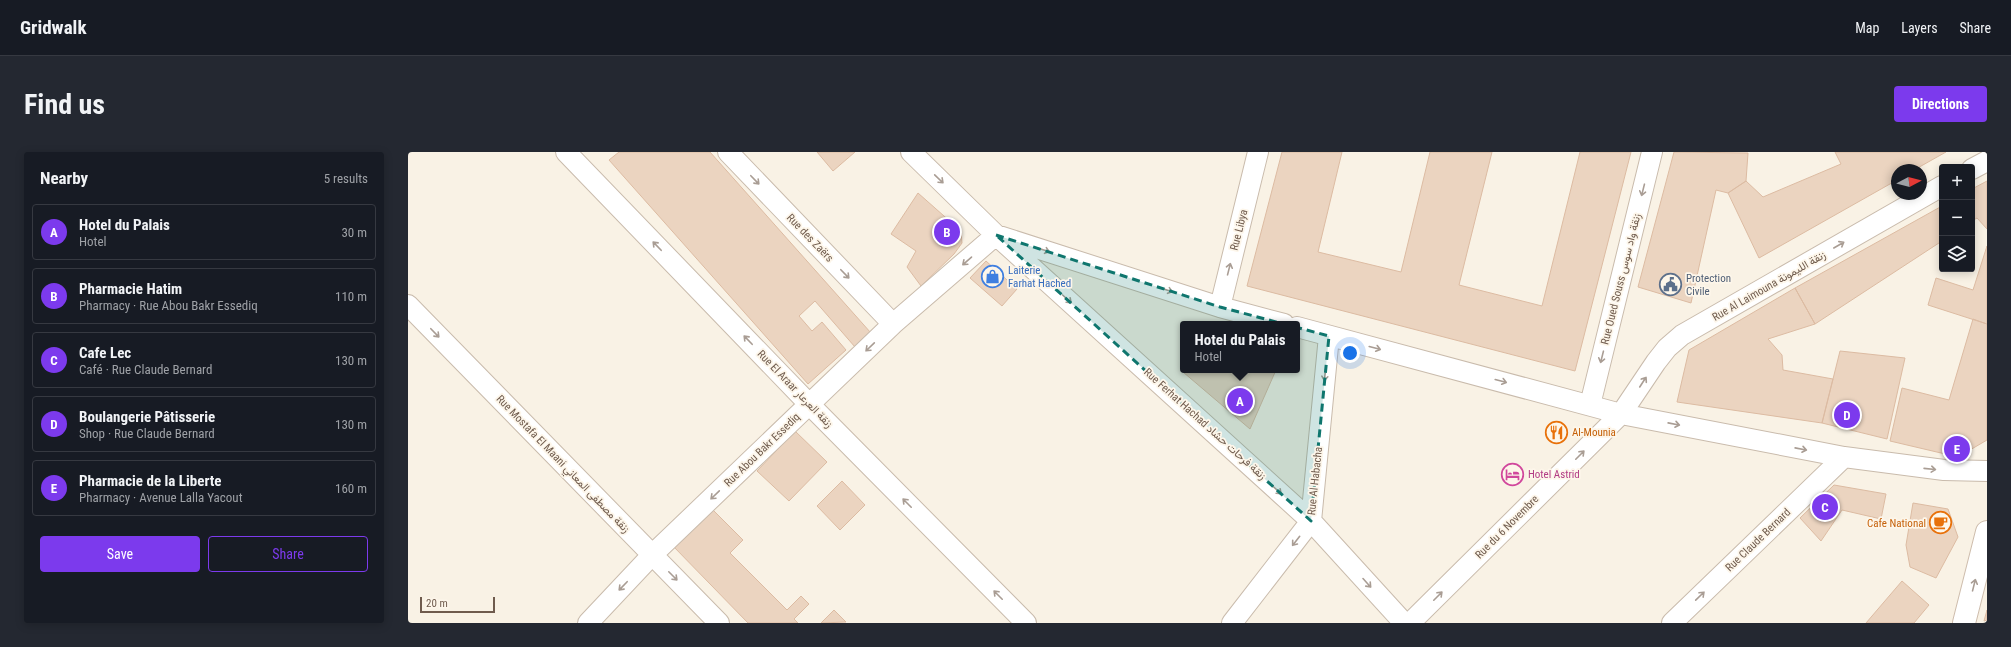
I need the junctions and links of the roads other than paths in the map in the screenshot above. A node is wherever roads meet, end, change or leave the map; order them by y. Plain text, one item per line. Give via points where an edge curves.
1 (566, 152) edge
2 (728, 152) edge
3 (911, 152) edge
4 (1258, 152) edge
5 (1652, 152) edge
6 (1987, 161) edge
7 (1975, 167) edge
8 (1939, 188) edge
9 (996, 235) junction
10 (408, 305) edge
11 (1220, 307) junction
12 (1273, 321) edge
13 (893, 324) junction
14 (1300, 328) edge
15 (1329, 336) junction
16 (810, 405) junction
17 (1590, 405) junction
18 (1622, 414) junction
19 (1844, 457) junction
20 (1987, 471) edge
21 (1311, 521) junction
22 (1987, 532) edge
23 (652, 555) junction
24 (588, 623) edge
25 (719, 623) edge
26 (1026, 623) edge
27 (1232, 623) edge
28 (1404, 623) edge
29 (1410, 623) edge
30 (1672, 623) edge
31 (1964, 623) edge

16 -> 1 street, Rue El Araar زنقة العرعار
2 -> 13 street, Rue des Zaërs
3 -> 9 street, Rue Ferhat Hachad زنقة فرحات حشاد
11 -> 4 street, Rue Libya
5 -> 17 street, Rue Oued Souss زنقة واد سوس
6 - 7 street
18 -> 8 street, Rue Al Laimouna زنقة الليمونة via 1656,362 1682,335
9 -> 11 street
9 -> 13 street, Rue Abou Bakr Essediq
9 -> 21 street, Rue Ferhat Hachad زنقة فرحات حشاد
10 -> 23 street, Rue Mostafa El Maani زنقة مصطفى المعاني
11 - 12 street
13 -> 16 street, Rue Abou Bakr Essediq
14 - 15 street
15 -> 17 street
15 -> 21 street, Rue Al Habacha
16 -> 23 street, Rue Abou Bakr Essediq
26 -> 16 street, Rue El Araar زنقة العرعار
17 - 18 street
18 -> 19 street
29 -> 18 street, Rue du 6 Novembre
19 -> 20 street via 1944,470
30 -> 19 street, Rue Claude Bernard
21 -> 27 street, Rue Al Habacha
21 -> 28 street, Rue Ferhat Hachad زنقة فرحات حشاد
31 -> 22 main road
23 -> 24 street, Rue Abou Bakr Essediq
23 -> 25 street, Rue Mostafa El Maani زنقة مصطفى المعاني

